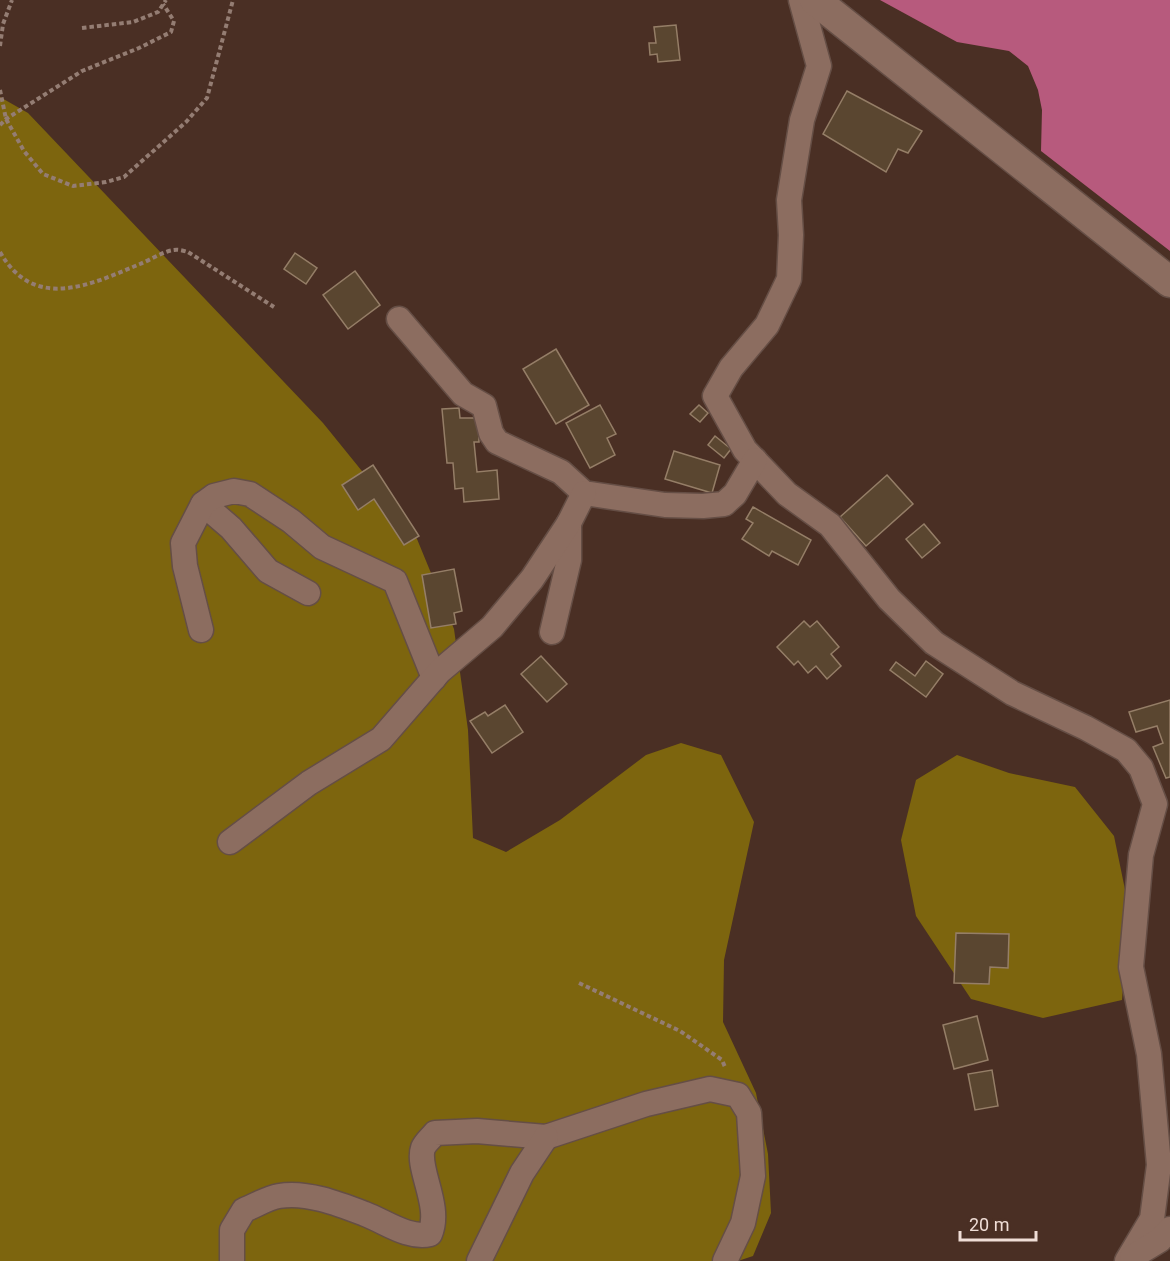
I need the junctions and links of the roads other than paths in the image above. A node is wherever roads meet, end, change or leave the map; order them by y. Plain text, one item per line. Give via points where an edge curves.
1 (801, 0) edge
2 (815, 0) edge
3 (1170, 282) edge
4 (399, 319) dead end
5 (754, 460) junction
6 (584, 494) junction
7 (202, 504) junction
8 (569, 523) junction
9 (308, 593) dead end
10 (201, 630) dead end
11 (552, 632) dead end
12 (434, 678) junction
13 (1161, 818) edge
14 (230, 842) dead end
15 (546, 1137) junction
16 (1170, 1229) edge
17 (232, 1261) edge
18 (479, 1261) edge
19 (725, 1261) edge
20 (1127, 1261) edge

1 - 5 street via 819,66 802,120 789,200 789,279 767,325 731,368 715,396
2 - 3 street
4 - 6 street via 463,394 484,406 497,442 561,472
5 - 6 street via 735,494 724,504 665,505
5 - 13 street via 787,494 830,525 889,599 934,643 1012,693 1126,750 1142,768
6 - 8 street
7 - 9 street via 231,528 268,571
7 - 10 street via 183,543
7 - 12 street via 234,491 250,494 322,547 395,581
8 - 11 street via 569,560
8 - 12 street via 532,579 492,627
12 - 14 street via 381,739 309,783
13 - 20 street via 1141,855 1131,967 1149,1054 1159,1165 1152,1219
15 - 17 street via 477,1131 435,1134 421,1156 431,1194 430,1234 409,1233 311,1197 279,1196 244,1210 232,1230
15 - 18 street via 522,1173
15 - 19 street via 646,1104 710,1089 738,1095 749,1113 753,1176 743,1223
16 - 20 street

